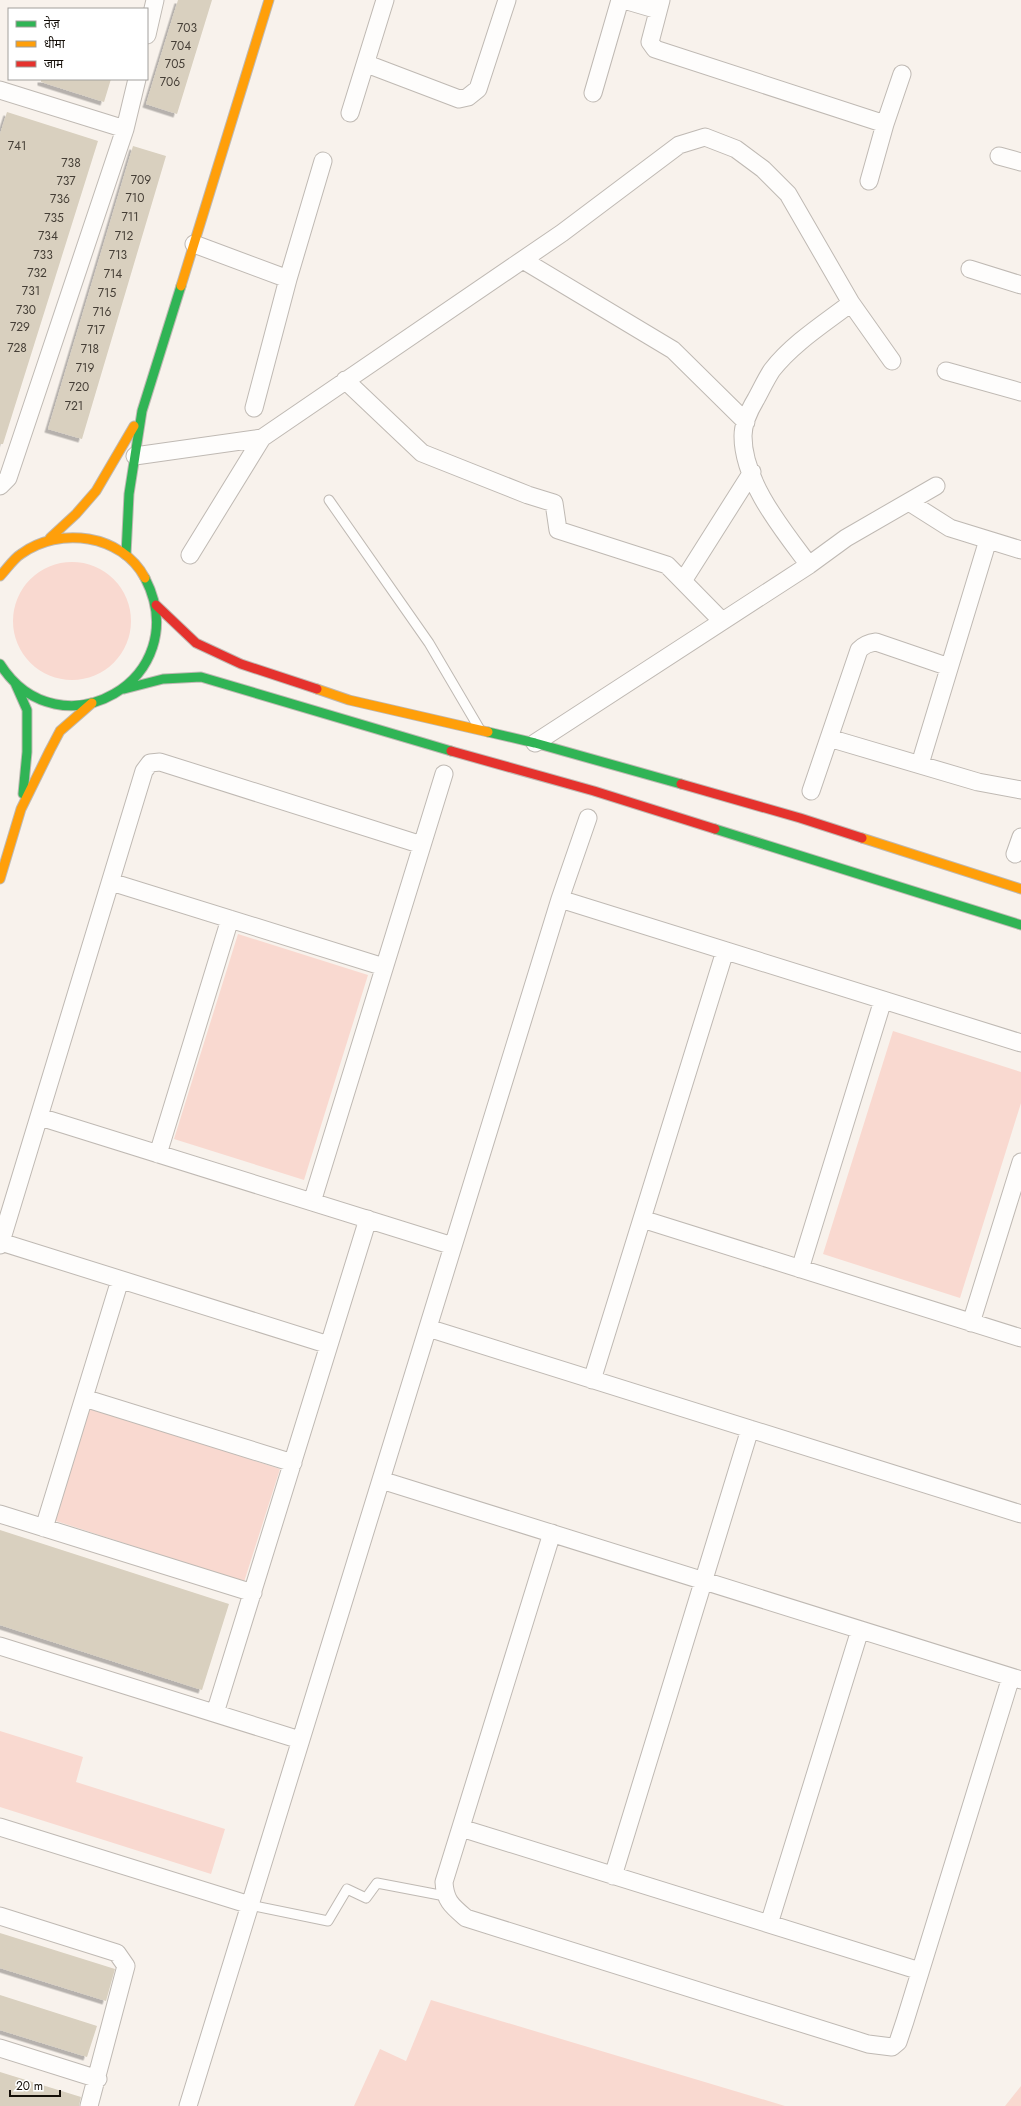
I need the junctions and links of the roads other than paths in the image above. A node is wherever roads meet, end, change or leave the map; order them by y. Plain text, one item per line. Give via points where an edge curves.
1 (155, 0) edge
2 (269, 0) edge
3 (385, 0) edge
4 (507, 0) edge
5 (620, 0) edge
6 (624, 0) edge
7 (660, 5) edge
8 (148, 31) edge
9 (367, 64) junction
10 (902, 74) dead end
11 (137, 80) edge
12 (0, 90) edge
13 (593, 93) dead end
14 (350, 112) dead end
15 (885, 124) junction
16 (126, 129) junction
17 (999, 156) dead end
18 (323, 161) dead end
19 (1021, 162) edge
20 (869, 181) dead end
21 (194, 244) junction
22 (523, 260) junction
23 (970, 269) dead end
24 (288, 279) junction
25 (1021, 285) edge
26 (851, 303) junction
27 (892, 361) dead end
28 (946, 371) dead end
29 (345, 380) junction
30 (1021, 392) edge
31 (254, 408) dead end
32 (142, 411) junction
33 (746, 422) junction
34 (262, 438) junction
35 (135, 456) junction
36 (752, 472) junction
37 (0, 486) edge
38 (936, 486) dead end
39 (329, 500) dead end
40 (909, 502) junction
41 (50, 538) junction
42 (988, 540) junction
43 (1021, 550) edge
44 (126, 555) junction
45 (190, 555) dead end
46 (16, 556) junction
47 (0, 561) edge
48 (809, 565) junction
49 (0, 576) edge
50 (683, 581) junction
51 (156, 605) junction
52 (722, 621) junction
53 (0, 664) edge
54 (950, 666) junction
55 (15, 683) junction
56 (124, 689) junction
57 (92, 704) junction
58 (481, 730) junction
59 (829, 738) junction
60 (535, 743) junction
61 (920, 764) junction
62 (444, 774) dead end
63 (1021, 790) edge
64 (811, 791) dead end
65 (22, 809) junction
66 (588, 818) dead end
67 (1021, 837) edge
68 (422, 845) junction
69 (1015, 854) dead end
70 (0, 879) edge
71 (111, 882) junction
72 (1021, 889) edge
73 (560, 899) junction
74 (230, 919) junction
75 (1021, 925) edge
76 (724, 951) junction
77 (384, 967) junction
78 (883, 1000) junction
79 (1021, 1044) edge
80 (40, 1117) junction
81 (158, 1154) junction
82 (1021, 1162) edge
83 (312, 1202) junction
84 (368, 1219) junction
85 (642, 1219) junction
86 (0, 1244) edge
87 (453, 1246) junction
88 (800, 1269) junction
89 (120, 1280) junction
90 (971, 1323) junction
91 (428, 1328) junction
92 (1021, 1338) edge
93 (329, 1345) junction
94 (592, 1380) junction
95 (84, 1398) junction
96 (750, 1429) junction
97 (293, 1463) junction
98 (381, 1480) junction
99 (0, 1514) edge
100 (1021, 1514) edge
101 (44, 1528) junction
102 (552, 1534) junction
103 (704, 1581) junction
104 (253, 1593) junction
105 (860, 1630) junction
106 (0, 1646) edge
107 (1016, 1679) edge
108 (215, 1713) junction
109 (300, 1740) junction
110 (0, 1827) edge
111 (461, 1828) junction
112 (613, 1876) junction
113 (445, 1896) junction
114 (250, 1905) junction
115 (0, 1916) edge
116 (769, 1924) junction
117 (920, 1972) junction
118 (0, 2048) edge
119 (98, 2079) junction
120 (89, 2106) edge
121 (188, 2106) edge

1 - 8 street
2 - 21 main road
3 - 9 street
4 - 9 street via 478,90 468,97 459,99
5 - 13 street
6 - 7 street
7 - 15 street via 650,42 655,49
9 - 14 street
10 - 15 street
11 - 16 street
12 - 16 street
15 - 20 street
16 - 37 street via 8,478
17 - 19 street
18 - 24 street
21 - 24 street
21 - 32 main road
22 - 26 street via 679,145 705,137 736,149 763,169 788,194
22 - 29 street
22 - 33 street via 673,350
23 - 25 street
24 - 31 street
26 - 27 street
26 - 33 street via 788,353 772,370
28 - 30 street
29 - 34 street
29 - 50 street via 422,453 554,503 558,530 667,565
32 - 35 main road
32 - 41 main road via 96,491
33 - 36 street via 742,435
34 - 35 street
34 - 45 street
35 - 44 main road via 126,520
36 - 48 street via 769,510
36 - 50 street
38 - 40 street
39 - 58 lane via 429,643
40 - 42 street via 950,528
40 - 48 street via 846,538
41 - 44 main road via 70,535 90,537 109,544
41 - 46 main road
42 - 43 street
42 - 54 street
44 - 51 main road via 145,577
46 - 47 main road
46 - 49 main road
48 - 52 street
50 - 52 street
51 - 56 main road via 157,632 149,658
51 - 58 main road via 196,643 241,664 349,700
52 - 60 street
53 - 55 main road
54 - 59 street via 876,642 862,646 857,654
54 - 61 street
55 - 57 main road via 32,695 51,703 65,706
55 - 65 main road via 27,710 28,720
56 - 57 main road
56 - 75 main road via 163,679 201,677 391,735 594,791
57 - 65 main road via 60,731
58 - 60 main road
59 - 61 street
59 - 64 street
60 - 72 main road via 800,818
61 - 63 street via 978,782
62 - 68 street
65 - 70 main road
66 - 73 street
67 - 69 street
68 - 71 street via 160,762 150,763 144,771
68 - 77 street
71 - 74 street
71 - 80 street
73 - 76 street
73 - 87 street
74 - 77 street
74 - 81 street
76 - 78 street
76 - 85 street
77 - 83 street
78 - 79 street
78 - 88 street
80 - 81 street
80 - 86 street
81 - 83 street
82 - 90 street
83 - 84 street
84 - 87 street
84 - 93 street
85 - 88 street
85 - 94 street
86 - 89 street
87 - 91 street
88 - 90 street
89 - 93 street
89 - 95 street
90 - 92 street
91 - 94 street
91 - 98 street
93 - 97 street
94 - 96 street
95 - 97 street
95 - 101 street
96 - 100 street
96 - 103 street
97 - 104 street
98 - 102 street
98 - 109 street
99 - 101 street
101 - 104 street
102 - 103 street
102 - 111 street
103 - 105 street
103 - 112 street
104 - 108 street
105 - 107 street
105 - 116 street
106 - 108 street
107 - 117 street
108 - 109 street
109 - 114 street
110 - 114 street
111 - 112 street
111 - 113 street via 444,1882
112 - 116 street
113 - 114 lane via 377,1883 366,1898 347,1889 328,1921
113 - 117 street via 466,1918 884,2047 892,2047 898,2042
114 - 121 street
115 - 119 street via 117,1953 122,1958 126,1966
116 - 117 street
118 - 119 street
119 - 120 street

